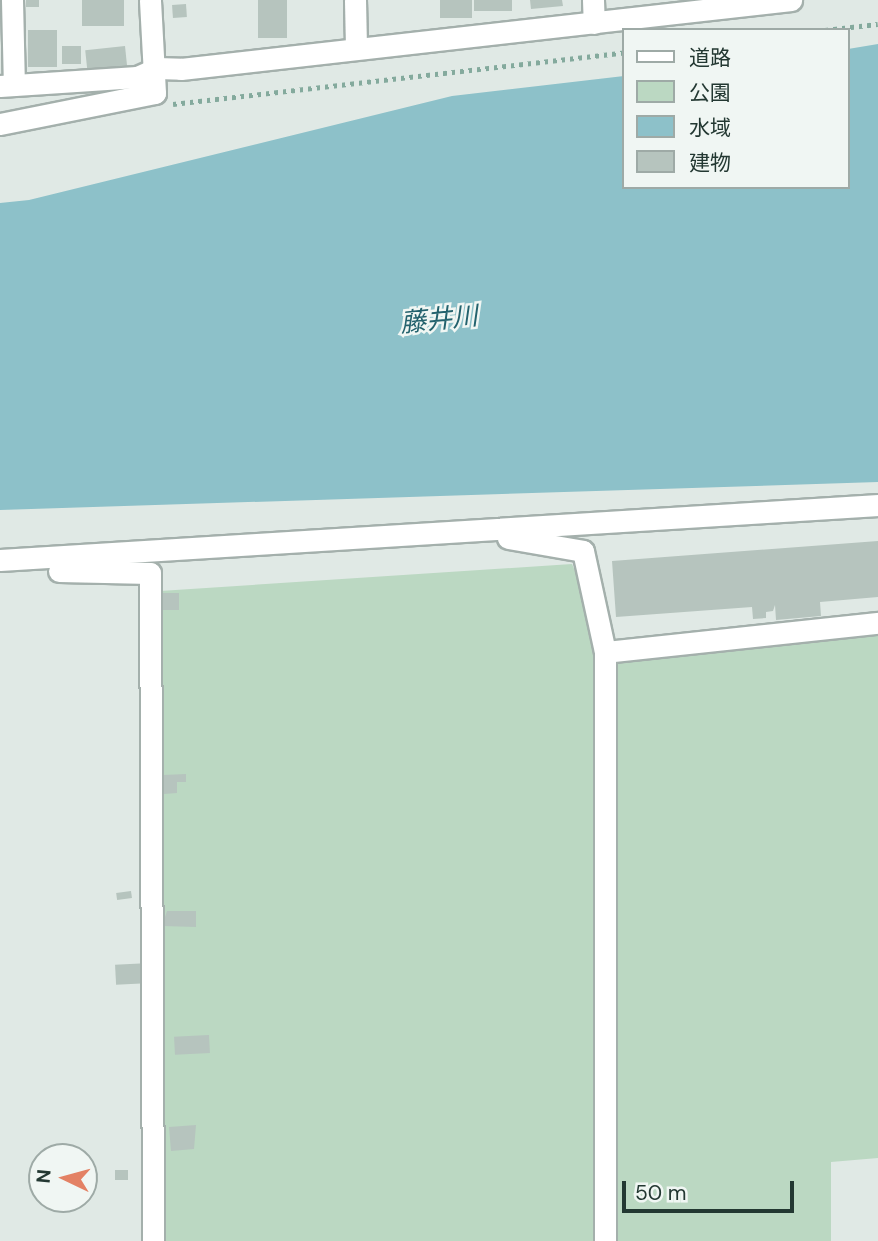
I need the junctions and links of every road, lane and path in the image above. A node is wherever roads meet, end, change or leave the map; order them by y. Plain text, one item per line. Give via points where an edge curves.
1 (12, 0) edge
2 (150, 0) edge
3 (355, 0) edge
4 (593, 0) edge
5 (791, 0) edge
6 (594, 23) junction
7 (878, 24) edge
8 (843, 28) edge
9 (356, 48) junction
10 (622, 53) edge
11 (157, 68) junction
12 (7, 86) edge
13 (163, 105) dead end
14 (0, 124) edge
15 (878, 505) edge
16 (478, 533) junction
17 (0, 560) edge
18 (41, 560) junction
19 (878, 623) edge
20 (605, 652) junction
21 (153, 1241) edge
22 (606, 1241) edge

1 - 12 street
2 - 11 street
3 - 9 street
4 - 6 street
5 - 6 street
6 - 9 street
7 - 8 path
9 - 11 street
10 - 13 path
11 - 12 street via 137,77
11 - 14 street via 155,93
15 - 16 street
16 - 18 street
16 - 20 street via 583,551
17 - 18 street
18 - 21 street via 51,571 150,573
19 - 20 street
20 - 22 street

